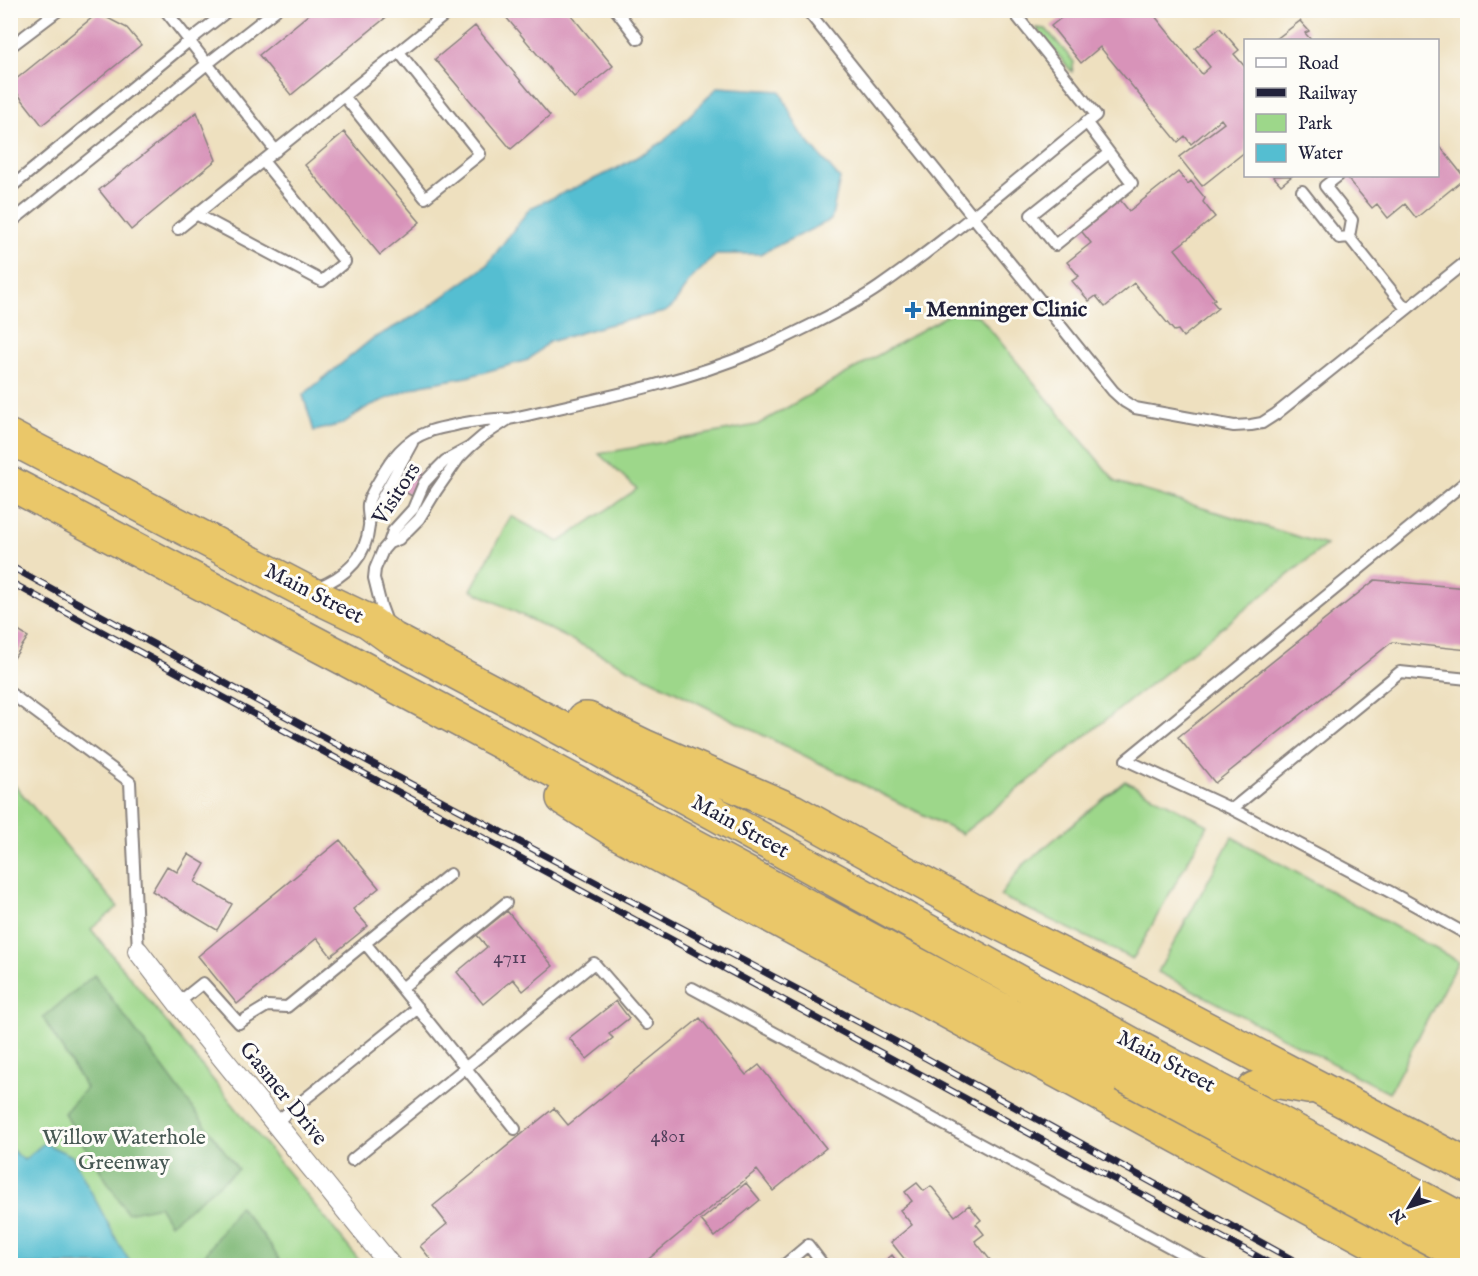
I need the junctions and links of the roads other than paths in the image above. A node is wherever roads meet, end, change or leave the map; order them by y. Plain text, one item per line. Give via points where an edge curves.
1 (165, 10) edge
2 (229, 10) edge
3 (276, 10) edge
4 (451, 10) edge
5 (616, 10) edge
6 (807, 10) edge
7 (1012, 10) edge
8 (52, 12) edge
9 (638, 39) dead end
10 (189, 41) junction
11 (10, 47) edge
12 (399, 52) junction
13 (207, 64) junction
14 (344, 96) junction
15 (1086, 123) junction
16 (276, 151) junction
17 (1109, 153) junction
18 (263, 161) junction
19 (1337, 177) edge
20 (10, 188) edge
21 (1302, 191) dead end
22 (196, 214) junction
23 (972, 216) junction
24 (10, 223) edge
25 (178, 229) dead end
26 (1349, 237) junction
27 (1467, 260) edge
28 (1406, 309) junction
29 (509, 419) junction
30 (10, 437) edge
31 (1467, 480) edge
32 (10, 483) edge
33 (367, 542) junction
34 (386, 547) junction
35 (307, 592) junction
36 (393, 639) junction
37 (349, 661) junction
38 (1467, 679) edge
39 (10, 693) edge
40 (548, 721) junction
41 (1232, 809) junction
42 (450, 874) dead end
43 (506, 903) dead end
44 (1467, 935) edge
45 (366, 943) junction
46 (138, 951) joint
47 (402, 988) junction
48 (692, 988) dead end
49 (178, 1003) junction
50 (418, 1008) junction
51 (647, 1024) dead end
52 (1129, 1060) junction
53 (466, 1068) junction
54 (1324, 1091) junction
55 (275, 1123) junction
56 (515, 1129) dead end
57 (352, 1160) dead end
58 (1467, 1166) edge
59 (1313, 1210) junction
60 (1467, 1223) edge
61 (1467, 1257) edge
62 (1204, 1265) edge
63 (391, 1266) edge
64 (783, 1266) edge
65 (824, 1266) edge
66 (1417, 1266) edge

1 - 10 lane
2 - 10 lane
3 - 13 lane
4 - 12 lane
5 - 9 lane
6 - 23 lane
7 - 15 lane via 1096,115
8 - 11 lane
10 - 13 lane
10 - 20 lane
12 - 14 lane
12 - 14 lane via 480,154 462,169 425,198
13 - 16 lane
13 - 24 lane
14 - 16 lane
15 - 17 lane
15 - 23 lane
16 - 18 lane
17 - 17 lane via 1132,183 1055,245 1030,215
18 - 22 lane
18 - 22 lane via 345,262 322,281
19 - 26 lane via 1326,186 1352,220
21 - 26 lane via 1339,237
22 - 25 lane
23 - 28 lane via 1113,391 1135,408 1234,426 1262,423
23 - 29 lane via 877,288 754,352 666,382
26 - 28 lane
27 - 28 lane
29 - 33 lane via 492,418 445,427 404,446 390,460 371,495
29 - 34 lane via 459,458 419,519
30 - 35 highway, Main Street
31 - 41 lane via 1126,759
32 - 37 highway, Main Street
33 - 34 lane
33 - 35 lane via 347,571
34 - 36 lane via 374,578
35 - 36 highway, Main Street via 368,621
36 - 40 highway, Main Street
37 - 52 highway, Main Street
37 - 59 highway via 620,834
38 - 41 lane via 1400,672
39 - 46 lane via 130,782
40 - 52 highway, Main Street
40 - 54 highway via 588,718 793,811 971,909
41 - 44 lane
42 - 45 lane
43 - 47 lane
45 - 47 lane
45 - 49 lane via 287,1007 267,1006 239,1023 203,983
46 - 49 street, Gasmer Drive
47 - 50 lane
48 - 62 lane
49 - 55 street, Gasmer Drive
50 - 53 lane
50 - 55 lane
51 - 53 lane via 594,963
52 - 60 highway, Main Street, bridge
52 - 61 highway, Main Street, bridge
53 - 56 lane
53 - 57 lane
54 - 58 highway
54 - 59 highway via 1274,1080 1254,1089 1238,1106 1236,1130 1248,1162
55 - 63 street, Gasmer Drive
59 - 66 highway
64 - 65 lane via 808,1245

